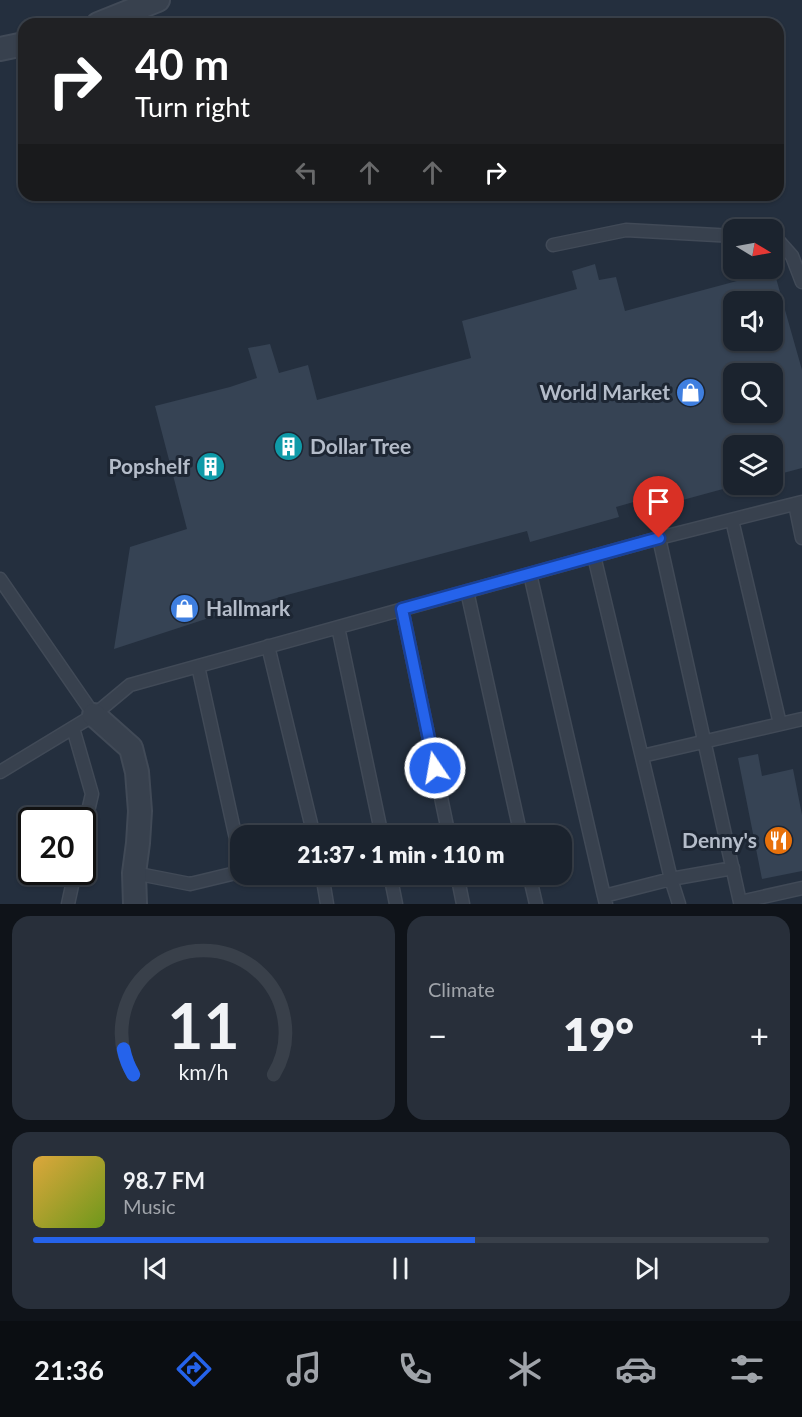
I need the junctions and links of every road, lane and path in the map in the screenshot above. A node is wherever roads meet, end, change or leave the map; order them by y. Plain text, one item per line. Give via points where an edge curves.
1 (158, 0) edge
2 (113, 18) edge
3 (18, 46) edge
4 (0, 49) edge
5 (723, 235) edge
6 (553, 245) dead end
7 (783, 246) edge
8 (802, 282) edge
9 (798, 503) edge
10 (732, 520) junction
11 (659, 538) junction
12 (802, 538) edge
13 (594, 556) junction
14 (530, 574) junction
15 (0, 579) edge
16 (466, 591) junction
17 (402, 609) junction
18 (338, 627) junction
19 (268, 646) junction
20 (198, 666) junction
21 (94, 715) junction
22 (802, 719) edge
23 (780, 724) junction
24 (73, 728) junction
25 (704, 741) junction
26 (642, 756) junction
27 (0, 772) edge
28 (89, 807) edge
29 (233, 825) edge
30 (311, 825) edge
31 (380, 825) edge
32 (447, 825) edge
33 (519, 825) edge
34 (732, 868) junction
35 (134, 873) junction
36 (230, 874) edge
37 (671, 879) junction
38 (72, 885) edge
39 (324, 885) edge
40 (392, 885) edge
41 (459, 885) edge
42 (532, 885) edge
43 (802, 888) edge
44 (605, 900) edge
45 (68, 904) edge
46 (120, 904) edge
47 (135, 904) edge
48 (327, 904) edge
49 (396, 904) edge
50 (463, 904) edge
51 (536, 904) edge
52 (679, 904) edge

1 - 2 street
3 - 4 street
5 - 6 lane via 626,230
7 - 8 lane via 792,256
9 - 10 lane
9 - 12 lane
10 - 11 lane
10 - 23 lane
11 - 13 lane
11 - 25 lane
13 - 14 lane
13 - 26 lane
14 - 16 lane
14 - 44 lane
15 - 21 lane
16 - 17 lane
16 - 33 lane
17 - 18 lane
17 - 32 lane
18 - 19 lane
18 - 31 lane
19 - 20 lane
19 - 30 lane
20 - 21 lane via 130,685
20 - 29 lane
21 - 24 lane
21 - 35 street via 131,747 140,811
22 - 23 lane
23 - 25 lane
24 - 27 lane
24 - 28 lane via 92,794
25 - 26 lane
25 - 34 lane
26 - 37 lane
34 - 37 lane
34 - 43 lane via 740,903
35 - 36 lane via 190,884
35 - 46 street
35 - 47 street
37 - 44 lane
37 - 52 lane
38 - 45 lane
39 - 48 lane
40 - 49 lane
41 - 50 lane
42 - 51 lane

